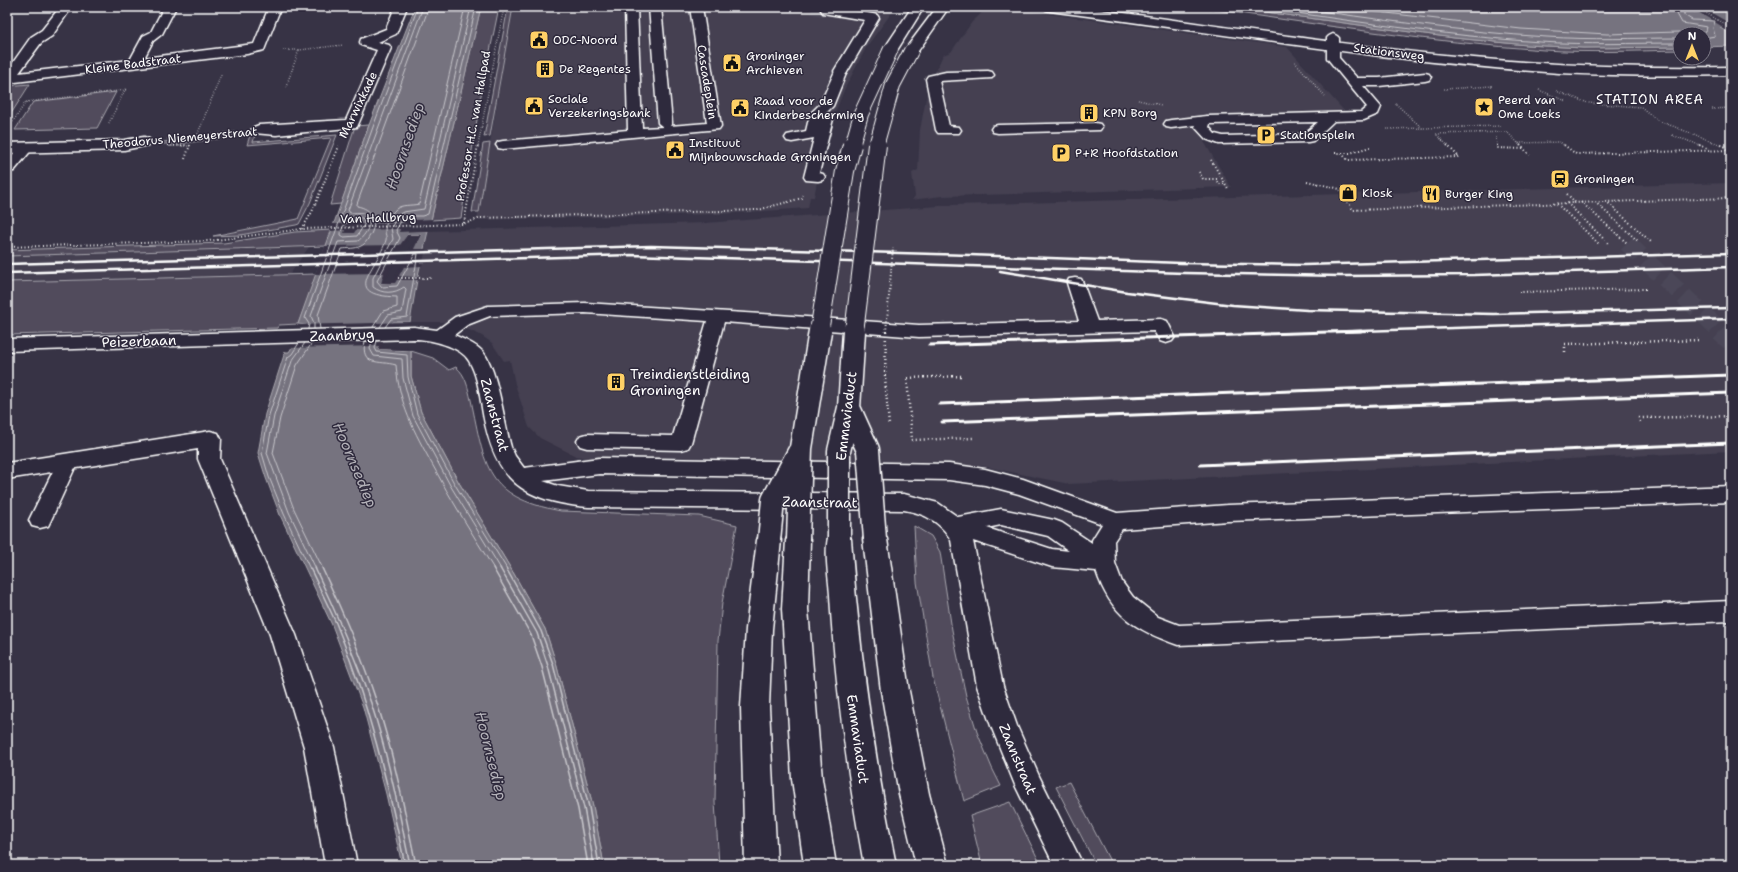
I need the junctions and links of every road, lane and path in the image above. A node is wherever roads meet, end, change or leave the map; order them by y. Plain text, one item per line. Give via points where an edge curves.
1 (66, 7) edge
2 (170, 7) edge
3 (275, 7) edge
4 (401, 7) edge
5 (504, 7) edge
6 (631, 7) edge
7 (655, 7) edge
8 (696, 7) edge
9 (918, 7) edge
10 (943, 7) edge
11 (1050, 7) edge
12 (1111, 7) edge
13 (1696, 7) edge
14 (827, 10) dead end
15 (1731, 28) edge
16 (1333, 41) junction
17 (366, 42) junction
18 (259, 47) junction
19 (299, 50) junction
20 (901, 50) junction
21 (230, 52) junction
22 (1293, 60) dead end
23 (135, 63) junction
24 (1731, 64) edge
25 (841, 71) joint
26 (1731, 71) edge
27 (43, 74) junction
28 (988, 75) dead end
29 (1425, 77) dead end
30 (8, 79) edge
31 (1353, 82) junction
32 (286, 87) dead end
33 (1535, 88) dead end
34 (126, 90) junction
35 (1554, 91) dead end
36 (1328, 100) dead end
37 (1566, 101) dead end
38 (26, 102) junction
39 (826, 106) junction
40 (1731, 108) edge
41 (1712, 109) dead end
42 (1331, 117) junction
43 (1207, 120) junction
44 (665, 123) dead end
45 (352, 124) junction
46 (1171, 124) dead end
47 (1500, 126) dead end
48 (1095, 127) dead end
49 (1403, 128) dead end
50 (998, 129) dead end
51 (7, 130) edge
52 (259, 130) joint
53 (954, 130) dead end
54 (635, 133) junction
55 (1672, 135) dead end
56 (197, 136) junction
57 (1496, 137) dead end
58 (792, 138) dead end
59 (144, 142) joint
60 (1518, 143) junction
61 (503, 145) dead end
62 (87, 146) junction
63 (1370, 147) dead end
64 (7, 148) edge
65 (26, 148) junction
66 (1523, 149) junction
67 (1714, 150) junction
68 (1731, 150) edge
69 (1335, 153) dead end
70 (1342, 153) junction
71 (1530, 155) dead end
72 (7, 168) edge
73 (1199, 172) dead end
74 (814, 177) joint
75 (1307, 181) dead end
76 (1225, 184) dead end
77 (1567, 194) dead end
78 (1731, 198) edge
79 (1606, 201) junction
80 (1576, 202) junction
81 (1581, 202) junction
82 (1594, 202) junction
83 (1556, 203) junction
84 (1566, 203) junction
85 (464, 224) junction
86 (302, 229) junction
87 (1638, 242) dead end
88 (1651, 242) dead end
89 (1627, 243) tunnel mouth
90 (1599, 244) dead end
91 (1609, 244) dead end
92 (893, 245) dead end
93 (7, 247) edge
94 (398, 278) dead end
95 (433, 278) dead end
96 (1075, 283) dead end
97 (1646, 289) dead end
98 (1519, 292) dead end
99 (717, 316) junction
100 (1090, 327) junction
101 (414, 333) joint
102 (440, 336) junction
103 (270, 337) joint
104 (1166, 337) dead end
105 (1699, 340) dead end
106 (7, 345) edge
107 (1565, 352) dead end
108 (961, 376) dead end
109 (849, 408) junction
110 (1731, 416) edge
111 (1640, 422) dead end
112 (889, 431) dead end
113 (973, 438) dead end
114 (587, 441) dead end
115 (801, 448) junction
116 (68, 461) junction
117 (7, 471) edge
118 (520, 476) junction
119 (1731, 494) edge
120 (40, 520) dead end
121 (1116, 521) junction
122 (954, 526) junction
123 (1104, 563) junction
124 (1731, 611) edge
125 (341, 865) edge
126 (761, 865) edge
127 (820, 865) edge
128 (880, 865) edge
129 (932, 865) edge
130 (1069, 865) edge

1 - 30 main road via 47,33 36,40
2 - 23 main road via 156,34 148,39
3 - 18 main road
4 - 17 main road via 391,31
5 - 85 path, Professor H.C. van Hallpad
6 - 54 lane
7 - 44 lane
8 - 54 lane, Cascadeplein via 714,126
9 - 20 main road, Emmaviaduct
10 - 20 main road, Emmaviaduct
11 - 16 main road, Stationsweg
12 - 16 main road, Stationsweg
13 - 15 path
14 - 25 main road via 873,18
16 - 24 main road, Stationsweg via 1565,64
16 - 26 main road, Stationsweg via 1415,56 1534,67 1634,72
16 - 31 lane via 1333,58
17 - 19 path
17 - 45 main road, Marwixkade via 384,48
18 - 19 path via 268,50
18 - 21 main road, Kleine Badstraat
19 - 32 path
20 - 109 main road, Emmaviaduct, bridge via 876,142 856,309
20 - 115 main road, Emmaviaduct, bridge via 875,81 861,114 845,171
21 - 23 main road, Kleine Badstraat
21 - 56 path
22 - 36 path
23 - 27 main road, Kleine Badstraat
23 - 34 path
25 - 39 lane
27 - 30 main road, Kleine Badstraat
27 - 38 path
28 - 53 lane via 932,79 943,130
29 - 31 lane
31 - 42 lane via 1374,107 1373,111 1364,116
33 - 37 path
34 - 38 path
34 - 62 path via 107,127
35 - 68 path via 1588,103 1641,107 1657,120
38 - 51 path
39 - 58 lane via 817,114 812,134
39 - 74 lane via 828,114
40 - 41 path
42 - 43 lane
42 - 43 lane via 1308,138 1213,139 1202,127
43 - 46 lane
45 - 52 main road, Theodorus Niemeyerstraat
45 - 86 path, Marwixkade via 343,134 312,212
47 - 49 path
48 - 50 lane
52 - 56 path, Theodorus Niemeyerstraat
54 - 61 lane, Cascadeplein
55 - 67 path
56 - 59 path, Theodorus Niemeyerstraat
57 - 66 path via 1497,148
59 - 62 main road, Theodorus Niemeyerstraat
60 - 66 path
60 - 67 path via 1560,142 1576,154
60 - 70 path via 1507,132 1436,134 1459,157 1347,160
62 - 65 main road, Theodorus Niemeyerstraat
63 - 70 path
64 - 65 main road, Theodorus Niemeyerstraat
65 - 72 lane
66 - 71 path
67 - 68 path
69 - 70 path
73 - 76 path via 1203,180 1217,179 1219,184
74 - 85 path via 802,198 758,210 481,218
75 - 83 path via 1340,189 1353,210
77 - 80 path
78 - 79 path
79 - 82 path
79 - 88 path
80 - 81 path
80 - 84 path
81 - 82 path
81 - 89 path
82 - 87 path
83 - 84 path
83 - 90 path
84 - 91 path
85 - 86 path, Van Hallbrug
86 - 93 path, Van Hallbrug via 213,240
92 - 112 path, bridge via 886,316 885,378
94 - 95 path
96 - 100 lane
97 - 98 path
99 - 100 lane via 919,331
99 - 102 lane via 585,308 488,311 461,321
99 - 114 lane via 681,443
100 - 104 lane via 1161,325
101 - 102 lane, Zaanstraat
101 - 103 lane, Zaanbrug
102 - 118 lane, Zaanstraat via 453,341 477,357 487,381 501,446 506,458
103 - 106 lane, Peizerbaan
105 - 107 path via 1565,344
108 - 113 path via 908,378 912,440
109 - 128 main road, Emmaviaduct, bridge via 839,451 842,604 868,806
109 - 129 main road, bridge via 868,450 875,539 895,691 914,794
110 - 111 path via 1639,418
115 - 126 main road, bridge via 772,500 759,629 755,707
115 - 127 main road, Emmaviaduct, bridge via 796,609 806,771
116 - 117 main road
116 - 120 lane
116 - 125 main road via 210,439 209,459 283,635 319,747
118 - 121 lane via 600,466 949,472 984,477 1023,487
118 - 122 lane, Zaanstraat via 552,493 588,499 914,503 940,514
119 - 121 lane via 1228,514
121 - 123 lane via 1103,540
122 - 123 lane via 1052,558
122 - 130 lane, Zaanstraat via 962,540 990,686 1029,785
123 - 124 lane via 1112,586 1125,604 1150,624 1178,635

